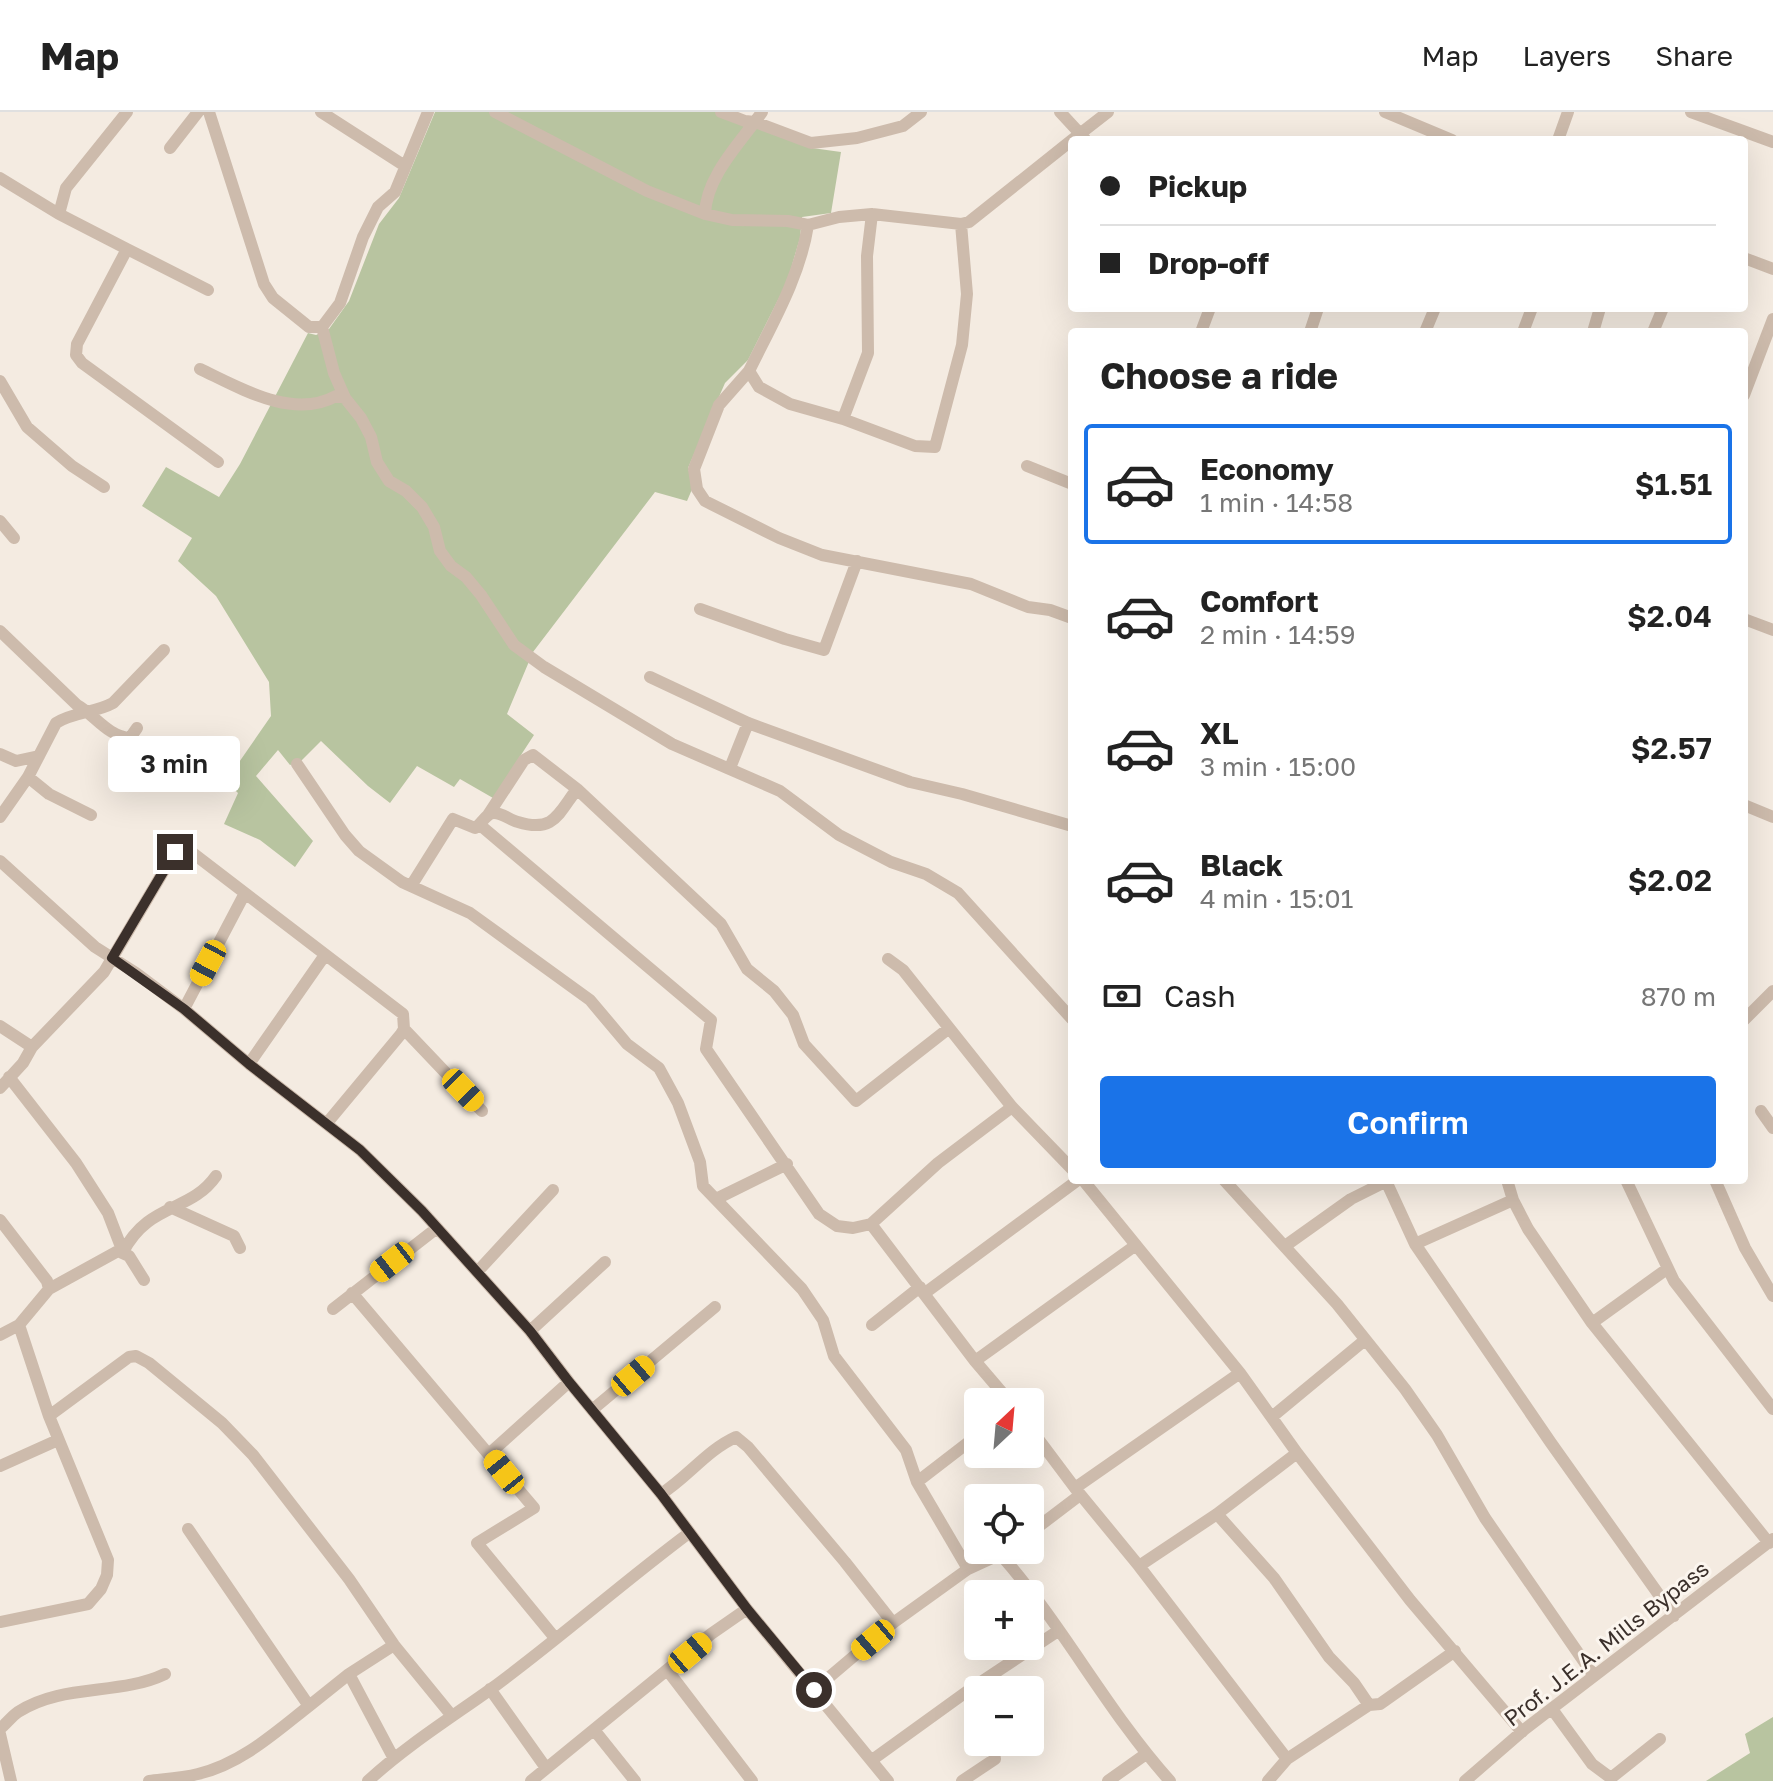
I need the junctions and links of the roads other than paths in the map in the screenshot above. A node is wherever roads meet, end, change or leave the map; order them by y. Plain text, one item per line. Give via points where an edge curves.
1 (127, 112) edge
2 (198, 112) edge
3 (209, 112) edge
4 (321, 112) edge
5 (428, 112) edge
6 (495, 112) edge
7 (721, 112) edge
8 (921, 112) edge
9 (1060, 112) edge
10 (1108, 112) edge
11 (1385, 112) edge
12 (1568, 112) edge
13 (1691, 112) edge
14 (759, 117) edge
15 (1075, 136) edge
16 (1080, 136) edge
17 (1442, 136) edge
18 (1559, 136) edge
19 (1772, 140) edge
20 (1068, 146) edge
21 (170, 148) dead end
22 (405, 166) junction
23 (0, 178) edge
24 (59, 214) junction
25 (705, 214) junction
26 (872, 214) junction
27 (961, 224) junction
28 (808, 225) junction
29 (127, 249) junction
30 (1748, 260) edge
31 (1773, 269) edge
32 (208, 290) dead end
33 (1773, 319) edge
34 (322, 327) junction
35 (200, 369) dead end
36 (749, 371) junction
37 (0, 381) edge
38 (1748, 385) edge
39 (345, 398) junction
40 (843, 419) junction
41 (218, 462) dead end
42 (1027, 466) dead end
43 (1068, 482) edge
44 (104, 487) dead end
45 (0, 521) edge
46 (14, 538) dead end
47 (857, 561) junction
48 (700, 609) dead end
49 (1068, 617) edge
50 (1748, 620) edge
51 (1772, 626) edge
52 (0, 631) edge
53 (164, 650) dead end
54 (650, 677) dead end
55 (89, 712) junction
56 (748, 723) junction
57 (137, 728) dead end
58 (0, 754) edge
59 (39, 756) junction
60 (297, 764) dead end
61 (730, 768) junction
62 (28, 777) junction
63 (577, 789) junction
64 (1748, 807) edge
65 (91, 815) dead end
66 (0, 817) edge
67 (1773, 817) edge
68 (484, 820) junction
69 (1068, 825) edge
70 (0, 861) edge
71 (411, 886) junction
72 (245, 893) junction
73 (325, 955) junction
74 (112, 958) junction
75 (888, 959) dead end
76 (104, 972) junction
77 (136, 973) junction
78 (1773, 991) edge
79 (184, 1009) junction
80 (1068, 1015) edge
81 (1748, 1016) edge
82 (0, 1026) edge
83 (404, 1029) junction
84 (948, 1029) junction
85 (32, 1047) junction
86 (249, 1064) junction
87 (4, 1083) edge
88 (1012, 1107) junction
89 (482, 1111) dead end
90 (1761, 1111) dead end
91 (327, 1123) junction
92 (1773, 1128) edge
93 (787, 1164) junction
94 (1068, 1165) edge
95 (216, 1176) dead end
96 (1074, 1184) edge
97 (1084, 1184) edge
98 (1233, 1184) edge
99 (1379, 1184) edge
100 (1389, 1184) edge
101 (1508, 1184) edge
102 (1628, 1184) edge
103 (1717, 1184) edge
104 (553, 1190) dead end
105 (716, 1199) junction
106 (1513, 1200) junction
107 (170, 1207) junction
108 (0, 1220) edge
109 (871, 1224) junction
110 (437, 1228) junction
111 (1415, 1244) junction
112 (1136, 1245) junction
113 (1285, 1246) junction
114 (240, 1248) dead end
115 (123, 1252) junction
116 (605, 1262) dead end
117 (1667, 1269) junction
118 (478, 1271) junction
119 (144, 1280) dead end
120 (49, 1289) junction
121 (923, 1290) junction
122 (352, 1293) junction
123 (1773, 1296) edge
124 (715, 1307) dead end
125 (333, 1309) dead end
126 (1592, 1323) junction
127 (19, 1325) junction
128 (872, 1325) dead end
129 (530, 1331) junction
130 (0, 1335) edge
131 (1365, 1340) junction
132 (975, 1361) junction
133 (1240, 1373) junction
134 (569, 1382) junction
135 (998, 1388) edge
136 (1773, 1409) edge
137 (592, 1410) junction
138 (49, 1416) junction
139 (1272, 1417) junction
140 (58, 1440) junction
141 (964, 1446) edge
142 (1044, 1447) edge
143 (1297, 1453) junction
144 (489, 1454) junction
145 (0, 1466) edge
146 (917, 1482) junction
147 (1077, 1491) junction
148 (661, 1494) junction
149 (1217, 1514) junction
150 (1044, 1520) edge
151 (188, 1529) dead end
152 (689, 1533) junction
153 (1771, 1541) edge
154 (979, 1564) edge
155 (1013, 1564) edge
156 (1139, 1566) junction
157 (968, 1569) junction
158 (747, 1609) junction
159 (1674, 1616) junction
160 (0, 1622) edge
161 (893, 1623) junction
162 (1058, 1631) junction
163 (555, 1638) junction
164 (394, 1645) junction
165 (1455, 1651) junction
166 (668, 1671) junction
167 (165, 1674) dead end
168 (349, 1674) junction
169 (990, 1676) edge
170 (1594, 1676) junction
171 (490, 1689) junction
172 (814, 1690) junction
173 (964, 1694) edge
174 (1369, 1705) junction
175 (309, 1706) junction
176 (1552, 1709) junction
177 (452, 1716) junction
178 (595, 1731) junction
179 (0, 1732) edge
180 (1522, 1732) junction
181 (1660, 1739) dead end
182 (1146, 1754) junction
183 (994, 1756) edge
184 (393, 1757) junction
185 (1287, 1759) junction
186 (872, 1760) junction
187 (546, 1768) junction
188 (11, 1781) edge
189 (149, 1781) edge
190 (368, 1781) edge
191 (531, 1781) edge
192 (635, 1781) edge
193 (752, 1781) edge
194 (888, 1781) edge
195 (962, 1781) edge
196 (1108, 1781) edge
197 (1170, 1781) edge
198 (1268, 1781) edge
199 (1465, 1781) edge

1 - 24 street via 66,188
2 - 21 street
3 - 34 street via 264,284 294,317 309,327
4 - 22 street
5 - 22 street
6 - 25 street via 647,191
7 - 14 street via 745,121
8 - 14 street via 903,126 811,143
9 - 15 street
10 - 16 street
11 - 17 street
12 - 18 street
13 - 19 street
14 - 25 street via 721,168
20 - 27 street
22 - 34 street via 395,192 378,207 340,303
23 - 24 street
24 - 29 street
25 - 28 street
26 - 27 street
26 - 28 street
26 - 40 street via 868,353
27 - 40 street via 967,294 962,345 935,447 915,446
28 - 36 street via 789,289
29 - 32 street
29 - 41 street via 76,355
30 - 31 street
33 - 38 street
34 - 39 street
35 - 39 street via 240,389 287,403
36 - 40 street via 759,387 790,404
36 - 47 street via 719,405 694,469 697,489 705,501 779,538 822,555
37 - 44 street via 27,427
39 - 61 street via 361,418 389,481 422,507 440,551 481,595 514,645 672,744
42 - 43 street
45 - 46 street
47 - 48 street via 824,650
47 - 49 street via 971,584
50 - 51 street
52 - 55 street
53 - 55 street via 113,703
54 - 56 street
55 - 57 street via 124,738
55 - 59 street via 56,723
56 - 61 street
56 - 69 street via 910,782
58 - 59 street via 16,761
59 - 62 street
60 - 71 street via 359,851
61 - 80 street via 780,791 839,835 958,893
62 - 65 street
62 - 66 street
63 - 68 street via 546,825 520,823 496,813
63 - 68 street via 533,755 524,760
63 - 84 street via 721,924 747,969 793,1015 804,1044 856,1101
64 - 67 street
68 - 71 street via 475,828 453,819
68 - 93 street via 711,1020 706,1049
70 - 74 street
71 - 105 street via 470,913 590,1000 627,1044 659,1068 700,1162 703,1186
72 - 73 street
72 - 74 street via 194,854 175,852
72 - 79 street
73 - 83 street via 403,1014
73 - 86 street
74 - 76 street
74 - 77 street
75 - 84 street via 903,970
76 - 77 street
76 - 85 street
77 - 79 street
78 - 81 street
79 - 86 street
82 - 85 street
83 - 89 street
83 - 91 street
84 - 88 street
85 - 87 street
86 - 91 street
87 - 115 street via 76,1163 108,1213
88 - 94 street
88 - 109 street via 938,1163
90 - 92 street
91 - 110 street
93 - 105 street
93 - 109 street via 819,1214 837,1226
95 - 107 street via 198,1195
96 - 121 street
97 - 112 street
98 - 113 street
99 - 113 street
100 - 111 street
101 - 106 street
102 - 117 street
103 - 123 street
104 - 118 street
105 - 146 street via 802,1289 823,1320 834,1356 906,1450
106 - 111 street
106 - 126 street
107 - 114 street via 234,1236
107 - 115 street via 140,1227
108 - 120 street
109 - 121 street
110 - 118 street
110 - 122 street
111 - 159 street
112 - 132 street
112 - 133 street
113 - 131 street
115 - 119 street
115 - 120 street via 111,1253
116 - 129 street
117 - 126 street
117 - 136 street
118 - 129 street
120 - 127 street
121 - 128 street
121 - 132 street
122 - 125 street
122 - 144 street
124 - 137 street
126 - 153 street
127 - 130 street
127 - 138 street
129 - 134 street
131 - 139 street
131 - 170 street via 1437,1435 1485,1518
132 - 135 street
133 - 139 street
133 - 147 street
134 - 137 street
134 - 144 street
137 - 148 street
138 - 140 street
138 - 164 street via 122,1361 143,1359 253,1455
139 - 143 street
140 - 145 street
140 - 160 street via 108,1560 107,1575 88,1604
141 - 146 street
142 - 147 street
143 - 149 street
143 - 165 street
144 - 163 street via 534,1508 477,1543
146 - 157 street
147 - 150 street
147 - 156 street
148 - 152 street
148 - 161 street via 736,1437
149 - 156 street
149 - 174 street via 1274,1578
151 - 175 street
152 - 158 street
152 - 163 street
153 - 159 street, Prof. J.E.A. Mills Bypass
154 - 157 street
155 - 162 street
156 - 185 street
157 - 161 street
158 - 166 street
158 - 172 street
159 - 170 street, Prof. J.E.A. Mills Bypass
161 - 172 street
162 - 169 street
162 - 182 street
163 - 171 street
164 - 168 street
164 - 177 street
165 - 174 street via 1380,1704
165 - 180 street
166 - 178 street
166 - 193 street
167 - 179 street via 139,1685 45,1700 18,1712
168 - 175 street
168 - 184 street
170 - 176 street, Prof. J.E.A. Mills Bypass
171 - 177 street
171 - 187 street
172 - 186 street
173 - 186 street
174 - 185 street
175 - 189 street via 227,1764
176 - 180 street, Prof. J.E.A. Mills Bypass
176 - 181 street via 1592,1764 1611,1778
177 - 184 street
178 - 187 street
178 - 192 street
179 - 188 street
180 - 199 street, Prof. J.E.A. Mills Bypass
182 - 196 street
182 - 197 street
183 - 195 street
184 - 190 street
185 - 198 street
186 - 194 street
187 - 191 street

